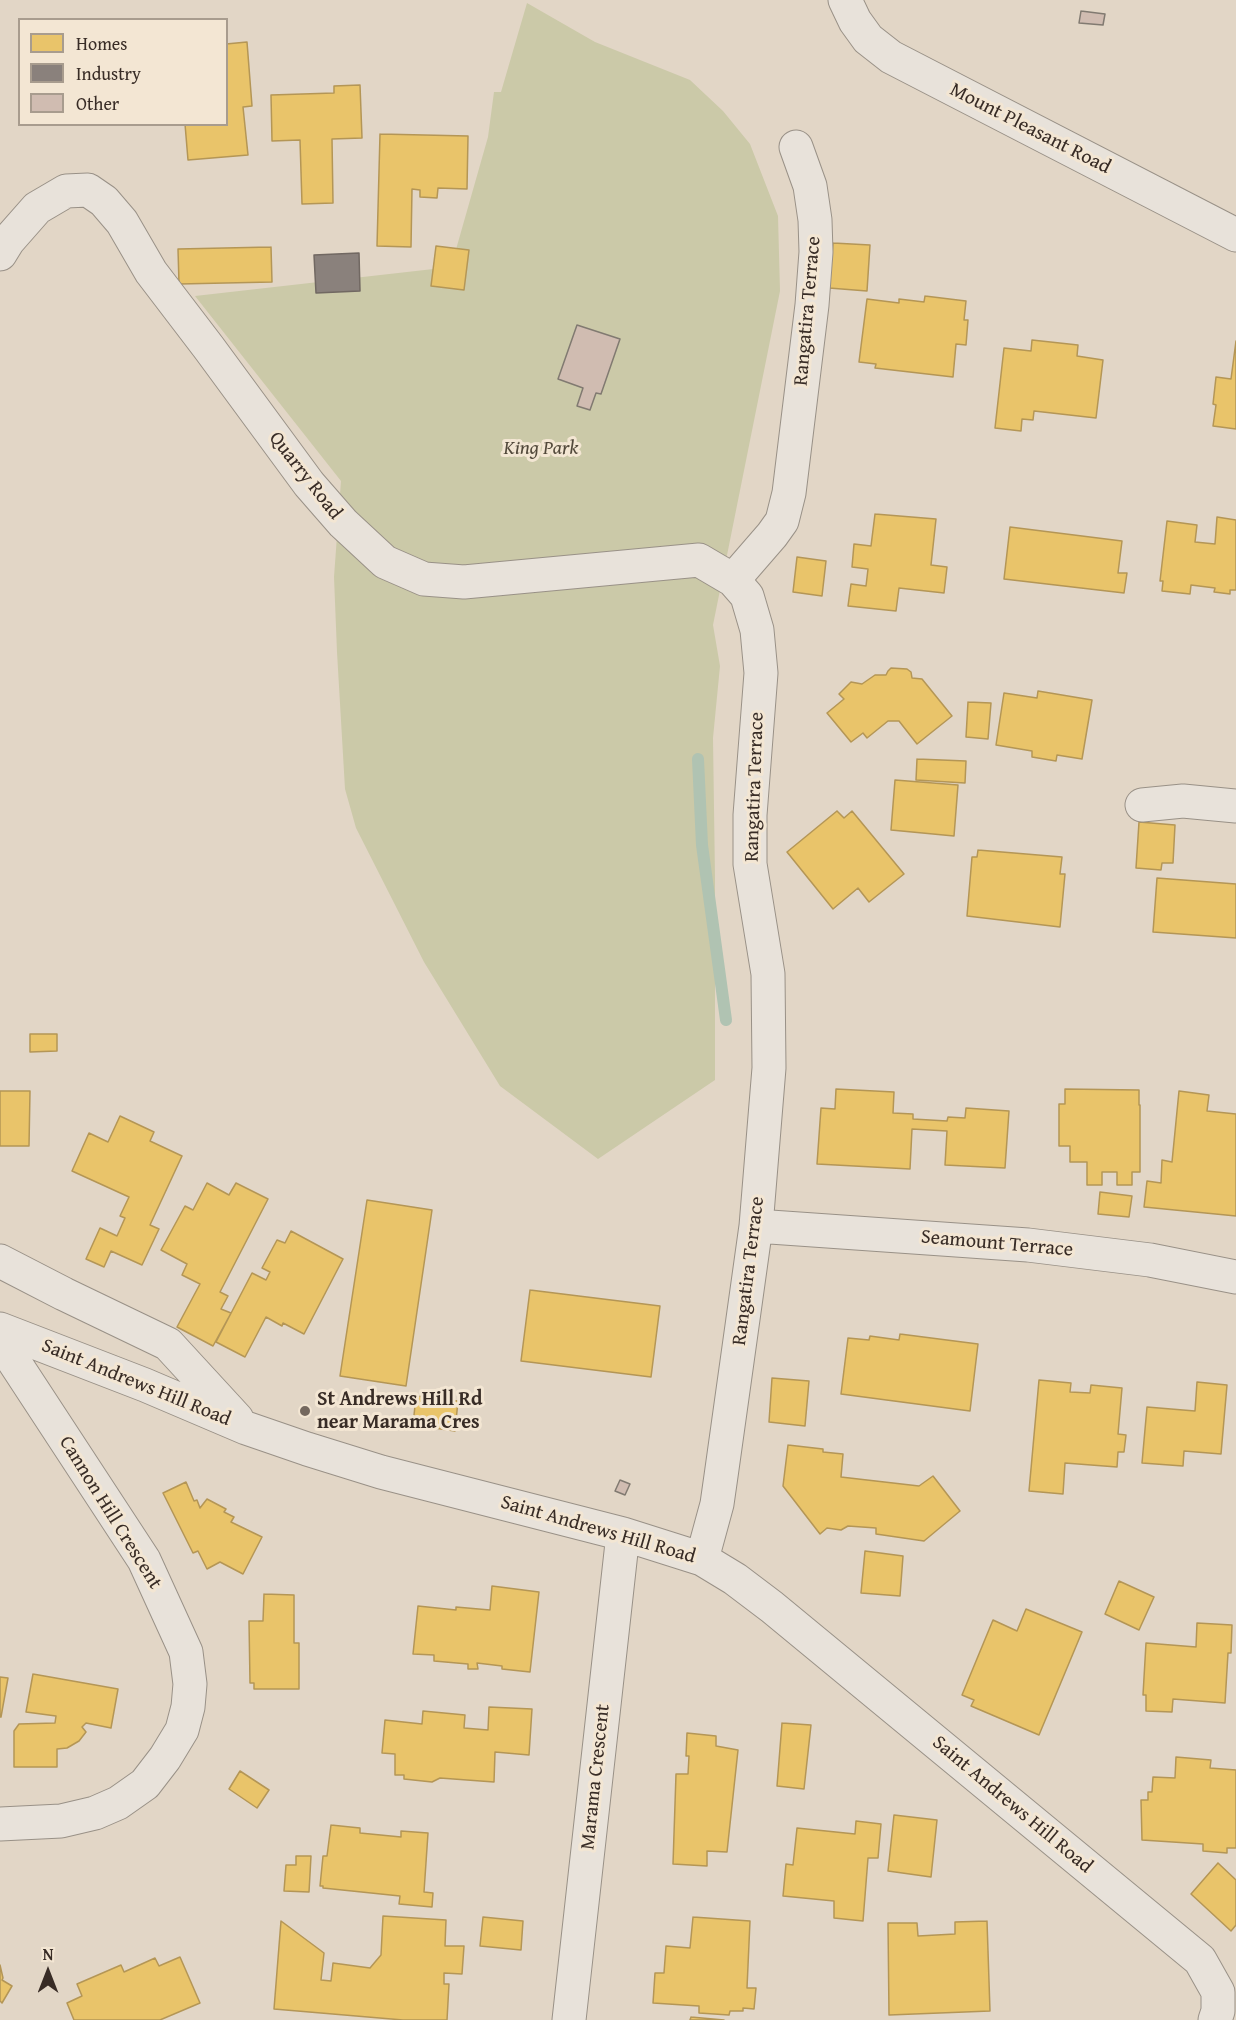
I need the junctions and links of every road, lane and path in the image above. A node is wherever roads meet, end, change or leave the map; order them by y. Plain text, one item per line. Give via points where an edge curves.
1 (845, 0) edge
2 (796, 147) dead end
3 (1236, 235) edge
4 (0, 254) edge
5 (733, 580) junction
6 (1142, 805) dead end
7 (1236, 806) edge
8 (756, 1226) junction
9 (0, 1261) edge
10 (1236, 1277) edge
11 (0, 1329) edge
12 (0, 1340) edge
13 (246, 1428) junction
14 (623, 1534) junction
15 (702, 1559) junction
16 (0, 1824) edge
17 (1223, 2004) edge
18 (569, 2020) edge

1 - 3 street, Mount Pleasant Road via 868,39 891,57
2 - 5 street, Rangatira Terrace via 810,186 816,252 789,492 782,521
4 - 5 street, Quarry Road via 37,208 66,191 88,190 104,201 122,222 151,272 309,484 385,562 424,579 464,582 699,560
5 - 8 street, Rangatira Terrace via 747,596 757,630 761,673 750,864 768,974 769,1068
6 - 7 street via 1183,801
8 - 10 street, Seamount Terrace via 1028,1245 1150,1260
8 - 15 street, Rangatira Terrace via 717,1504
9 - 13 street via 168,1344
11 - 13 street, Saint Andrews Hill Road
12 - 16 street, Cannon Hill Crescent via 144,1560 186,1652 190,1684 182,1730 145,1784 95,1813 61,1821
13 - 14 street, Saint Andrews Hill Road via 381,1472
14 - 15 street, Saint Andrews Hill Road
14 - 18 street, Marama Crescent
15 - 17 street, Saint Andrews Hill Road via 772,1607 1200,1960

